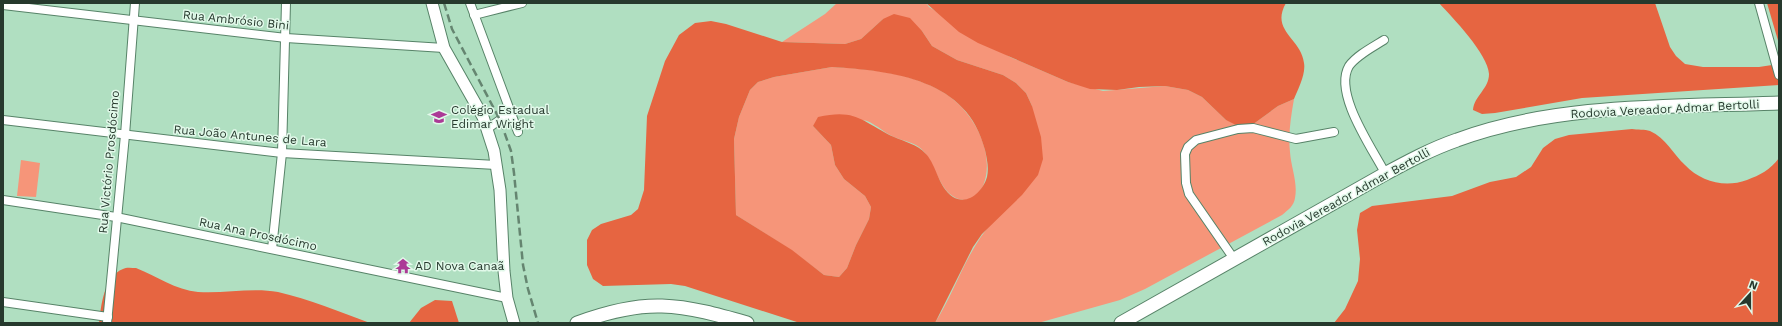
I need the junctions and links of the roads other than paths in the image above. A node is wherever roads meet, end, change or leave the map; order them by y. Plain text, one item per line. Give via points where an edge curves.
1 (134, 3) edge
2 (286, 3) edge
3 (432, 3) edge
4 (470, 3) edge
5 (522, 3) edge
6 (1759, 3) edge
7 (3, 5) edge
8 (474, 15) junction
9 (134, 21) junction
10 (286, 38) junction
11 (1384, 40) dead end
12 (444, 48) junction
13 (1779, 75) edge
14 (1779, 103) edge
15 (511, 112) junction
16 (3, 120) edge
17 (488, 129) junction
18 (518, 132) dead end
19 (1334, 132) dead end
20 (125, 135) junction
21 (282, 153) junction
22 (496, 165) junction
23 (1385, 173) junction
24 (3, 200) edge
25 (116, 217) junction
26 (272, 249) junction
27 (1234, 259) junction
28 (508, 298) junction
29 (3, 302) edge
30 (107, 320) edge
31 (514, 323) edge
32 (577, 323) edge
33 (747, 323) edge
34 (1120, 323) edge

1 - 9 street, Rua Victório Prosdócimo
2 - 10 street
3 - 12 main road
4 - 8 street
5 - 8 street
6 - 13 street
7 - 9 street, Rua Ambrósio Bini
8 - 15 street
9 - 10 street, Rua Ambrósio Bini
9 - 20 street, Rua Victório Prosdócimo
10 - 12 street, Rua Ambrósio Bini
10 - 21 street
11 - 23 street via 1358,57 1344,77 1345,92 1354,117
12 - 17 main road via 474,99
14 - 23 highway, Rodovia Vereador Admar Bertolli via 1596,111 1540,118 1457,140
15 - 17 street
15 - 18 street
16 - 20 street, Rua João Antunes de Lara
17 - 22 main road
19 - 27 street via 1296,139 1253,128 1238,129 1196,140 1188,146 1185,154 1189,194
20 - 21 street, Rua João Antunes de Lara
20 - 25 street, Rua Victório Prosdócimo
21 - 22 street, Rua João Antunes de Lara
21 - 26 street
22 - 28 main road
23 - 27 highway, Rodovia Vereador Admar Bertolli
24 - 25 street, Rua Ana Prosdócimo
25 - 26 street, Rua Ana Prosdócimo
25 - 30 street, Rua Victório Prosdócimo
26 - 28 street, Rua Ana Prosdócimo
27 - 34 highway, Rodovia Vereador Admar Bertolli
28 - 31 main road
29 - 30 street
32 - 33 highway via 625,309 661,306 707,312

